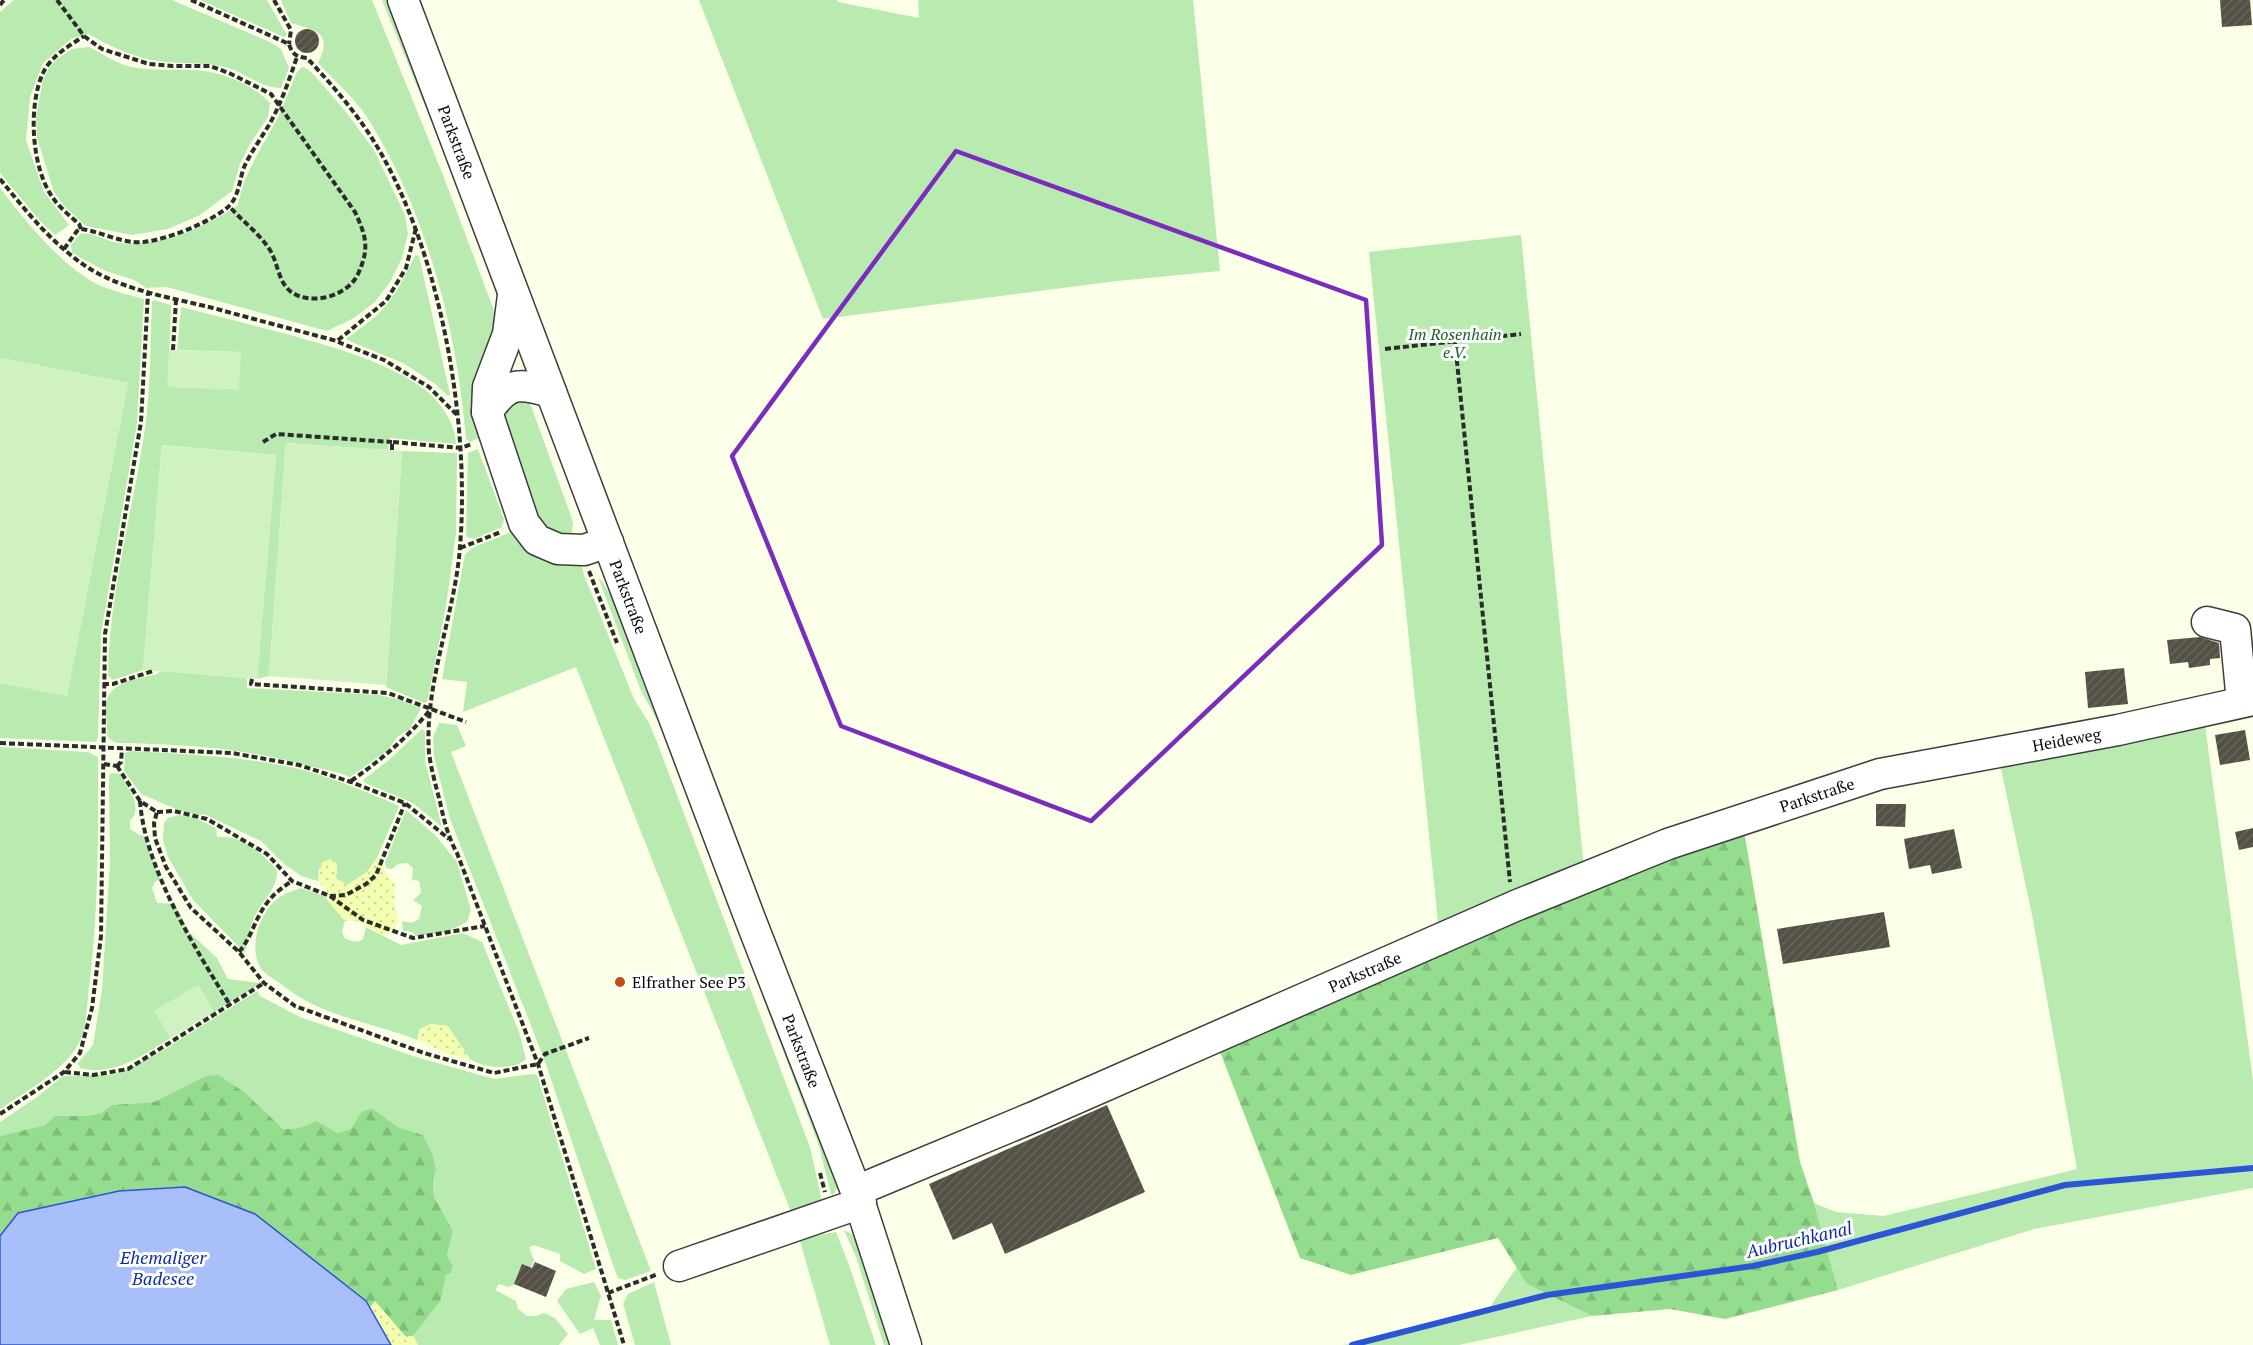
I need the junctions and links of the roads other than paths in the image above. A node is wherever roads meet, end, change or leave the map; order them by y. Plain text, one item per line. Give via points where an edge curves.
1 (403, 0) edge
2 (514, 292) junction
3 (551, 392) junction
4 (487, 412) junction
5 (608, 542) junction
6 (2207, 622) dead end
7 (2248, 701) edge
8 (1880, 774) joint
9 (859, 1197) junction
10 (679, 1266) road end
11 (906, 1345) edge

1 - 2 street, Parkstraße
2 - 3 street, Parkstraße
2 - 4 street via 508,334 488,387
3 - 4 street via 513,386 498,395
3 - 5 street, Parkstraße
4 - 5 street via 524,523 537,540 558,549 584,550
5 - 9 street, Parkstraße
6 - 7 street via 2235,629
7 - 8 street, Heideweg via 2118,730
8 - 9 street, Parkstraße via 1668,844 1515,906
9 - 10 street
9 - 11 street, Parkstraße

